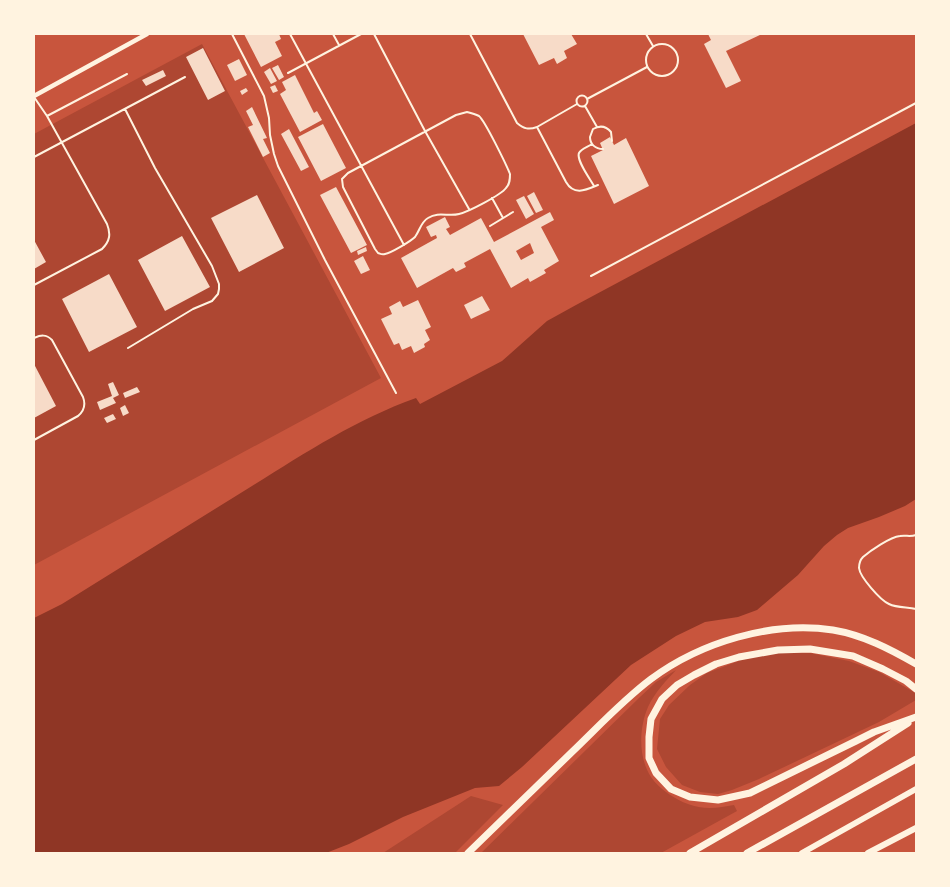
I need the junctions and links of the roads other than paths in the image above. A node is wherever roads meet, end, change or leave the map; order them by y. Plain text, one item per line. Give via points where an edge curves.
1 (147, 34) edge
2 (232, 34) edge
3 (290, 34) edge
4 (333, 34) edge
5 (361, 34) edge
6 (374, 34) edge
7 (470, 34) edge
8 (646, 34) edge
9 (339, 45) junction
10 (653, 46) junction
11 (306, 63) junction
12 (646, 67) junction
13 (288, 73) dead end
14 (127, 74) dead end
15 (185, 77) dead end
16 (34, 96) edge
17 (587, 99) junction
18 (916, 103) edge
19 (577, 104) junction
20 (585, 106) junction
21 (125, 109) junction
22 (47, 116) junction
23 (537, 127) junction
24 (596, 127) junction
25 (425, 131) junction
26 (612, 141) dead end
27 (62, 142) junction
28 (592, 144) junction
29 (602, 149) dead end
30 (34, 157) edge
31 (361, 165) junction
32 (598, 185) dead end
33 (594, 187) junction
34 (492, 198) junction
35 (469, 210) junction
36 (513, 212) dead end
37 (503, 218) junction
38 (490, 226) dead end
39 (404, 245) junction
40 (590, 276) dead end
41 (34, 285) edge
42 (34, 338) edge
43 (128, 348) dead end
44 (396, 392) dead end
45 (34, 440) edge
46 (916, 535) edge
47 (916, 609) edge
48 (916, 664) edge
49 (916, 689) edge
50 (916, 717) edge
51 (916, 759) edge
52 (916, 789) edge
53 (916, 828) edge
54 (468, 853) edge
55 (690, 853) edge
56 (747, 853) edge
57 (802, 853) edge
58 (868, 853) edge

1 - 16 street
2 - 44 lane via 264,96 278,166
3 - 11 lane
4 - 9 lane
5 - 9 lane
6 - 25 lane
7 - 23 lane via 517,123 526,129
8 - 10 lane
9 - 11 lane
10 - 12 lane via 645,59
10 - 12 lane via 667,45 677,55 678,62 671,74 664,76 657,76
11 - 13 lane
11 - 31 lane
12 - 17 lane
14 - 22 lane
15 - 21 lane
16 - 22 lane
17 - 19 lane via 578,97
17 - 20 lane
18 - 40 lane
19 - 20 lane
19 - 23 lane
20 - 24 lane
21 - 27 lane
21 - 43 lane via 212,266 219,289 212,301
22 - 27 lane
23 - 33 lane via 568,186 577,191
24 - 26 lane via 608,129
24 - 28 lane via 590,137
25 - 31 lane
25 - 34 lane via 461,113 473,113 481,119 510,174 507,188
25 - 35 lane
27 - 30 lane
27 - 41 lane via 110,235 102,248
28 - 29 lane
28 - 33 lane via 580,151 578,158
31 - 39 lane
31 - 39 lane via 345,174 342,185 374,249 385,254
32 - 33 lane
34 - 35 lane
34 - 37 lane
35 - 39 lane via 456,215 430,217 414,238
36 - 37 lane
37 - 38 lane
42 - 45 lane via 42,335 52,340 84,404 78,416
46 - 47 lane via 892,538 863,557 859,568 884,601
48 - 54 highway via 862,638 809,628 764,632 721,642 682,659 651,679
49 - 50 highway via 883,669 852,656 810,649 778,650 739,657 694,675 662,699 651,719 649,758 656,773 671,789 690,797 718,800 750,792 856,740
50 - 55 highway via 869,749
51 - 56 highway
52 - 57 main road
53 - 58 main road

